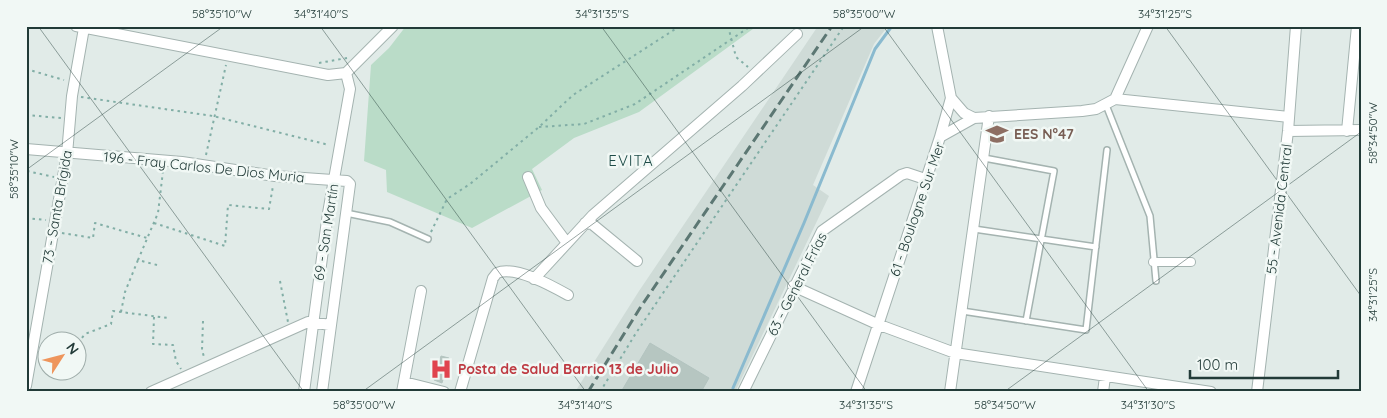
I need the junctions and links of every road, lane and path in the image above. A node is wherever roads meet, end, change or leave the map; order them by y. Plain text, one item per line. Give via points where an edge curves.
1 (393, 26) edge
2 (680, 26) edge
3 (728, 26) edge
4 (751, 26) edge
5 (844, 26) edge
6 (937, 26) edge
7 (1148, 26) edge
8 (1296, 26) edge
9 (1357, 26) edge
10 (80, 27) edge
11 (797, 34) dead end
12 (730, 41) junction
13 (229, 55) junction
14 (349, 57) dead end
15 (312, 62) dead end
16 (1357, 62) edge
17 (26, 69) edge
18 (756, 72) junction
19 (346, 73) junction
20 (73, 83) junction
21 (72, 96) junction
22 (950, 98) junction
23 (1111, 102) junction
24 (67, 112) junction
25 (26, 115) edge
26 (213, 116) junction
27 (990, 116) junction
28 (1289, 117) junction
29 (974, 118) junction
30 (539, 126) junction
31 (1361, 130) edge
32 (1288, 131) junction
33 (1347, 131) junction
34 (940, 137) junction
35 (340, 148) junction
36 (26, 149) edge
37 (1107, 150) dead end
38 (67, 154) junction
39 (984, 158) junction
40 (164, 161) junction
41 (204, 166) junction
42 (26, 171) edge
43 (275, 176) junction
44 (528, 177) dead end
45 (63, 178) junction
46 (925, 179) junction
47 (334, 180) junction
48 (350, 184) joint
49 (346, 213) junction
50 (26, 218) edge
51 (154, 223) junction
52 (586, 223) junction
53 (53, 226) junction
54 (974, 229) junction
55 (148, 238) junction
56 (428, 239) joint
57 (1042, 240) junction
58 (568, 242) junction
59 (1096, 247) junction
60 (138, 260) junction
61 (636, 261) dead end
62 (1153, 262) junction
63 (1191, 262) dead end
64 (157, 265) dead end
65 (534, 279) junction
66 (280, 281) dead end
67 (1156, 281) dead end
68 (793, 286) junction
69 (421, 291) dead end
70 (568, 295) dead end
71 (962, 311) junction
72 (121, 313) junction
73 (154, 317) junction
74 (168, 318) dead end
75 (203, 321) dead end
76 (1026, 321) junction
77 (313, 322) junction
78 (877, 324) junction
79 (331, 325) junction
80 (289, 329) junction
81 (88, 333) edge
82 (956, 353) junction
83 (208, 366) junction
84 (185, 377) junction
85 (1105, 377) junction
86 (26, 386) edge
87 (403, 387) edge
88 (151, 392) edge
89 (304, 392) edge
90 (322, 392) edge
91 (444, 392) edge
92 (460, 392) edge
93 (600, 392) edge
94 (743, 392) edge
95 (856, 392) edge
96 (950, 392) edge
97 (1103, 392) edge
98 (1211, 392) edge
99 (1257, 392) edge

1 - 19 street
2 - 30 path via 592,81
3 - 12 path
4 - 12 path
5 - 93 path via 636,332
6 - 22 street
7 - 23 street
8 - 28 street, 55 - Avenida Central
9 - 16 street
10 - 13 street
10 - 20 street, 73 - Santa Brígida
11 - 18 street
12 - 18 path via 736,57
12 - 30 path via 635,104 584,124
13 - 19 street via 328,74
13 - 26 path
14 - 15 path via 332,62
16 - 33 street
17 - 20 path
18 - 52 street
19 - 35 street, 69 - San Martín via 350,89
20 - 21 street, 73 - Santa Brígida
21 - 24 street, 73 - Santa Brígida
21 - 26 path
22 - 29 street via 964,113
22 - 34 street
23 - 27 street, 61 - Boulogne Sur Mer via 1082,112
23 - 28 street, 61 - Boulogne Sur Mer
23 - 62 lane via 1150,216
24 - 25 path via 64,118
24 - 38 street, 73 - Santa Brígida
26 - 35 path
26 - 41 path
27 - 29 street, 61 - Boulogne Sur Mer
27 - 39 street
28 - 32 street, 55 - Avenida Central
29 - 34 street, 61 - Boulogne Sur Mer
30 - 56 path via 470,184 447,199
31 - 33 street
32 - 33 street
32 - 99 street, 55 - Avenida Central
34 - 46 street, 61 - Boulogne Sur Mer
35 - 47 street, 69 - San Martín
36 - 38 street, 196 - Fray Carlos De Dios Muria
37 - 59 lane
38 - 40 street, 196 - Fray Carlos De Dios Muria
38 - 45 street, 73 - Santa Brígida
39 - 54 street
39 - 57 lane via 1054,171
40 - 41 street, 196 - Fray Carlos De Dios Muria
40 - 51 path
41 - 43 street, 196 - Fray Carlos De Dios Muria
42 - 45 path
43 - 47 street, 196 - Fray Carlos De Dios Muria
43 - 51 path via 269,209 228,205 224,246
44 - 58 street via 541,208
45 - 53 street, 73 - Santa Brígida
46 - 68 street, 63 - General Frías via 907,173 901,175 827,226
46 - 78 street, 61 - Boulogne Sur Mer
47 - 48 street, 196 - Fray Carlos De Dios Muria
47 - 77 street, 69 - San Martín
48 - 49 street, 69 - San Martín
49 - 56 lane via 390,222
49 - 79 street, 69 - San Martín
50 - 53 path
51 - 55 path
52 - 58 street
52 - 61 street via 592,224
53 - 55 path via 93,238 95,223
53 - 86 street, 73 - Santa Brígida
54 - 57 lane
54 - 71 street
55 - 60 path
57 - 59 lane
57 - 76 lane
58 - 65 street
59 - 76 lane via 1086,330
60 - 64 path
60 - 72 path via 125,292
62 - 63 street
62 - 67 lane
65 - 70 street
65 - 92 street via 501,271 493,278
66 - 80 path
68 - 78 street
68 - 94 street, 63 - General Frías
69 - 87 street
71 - 76 lane
71 - 82 street
72 - 73 path
72 - 81 path via 113,311 111,324
73 - 74 path
73 - 84 path via 153,344 173,345
75 - 83 path via 202,350
77 - 79 street
77 - 80 street
77 - 89 street, 69 - San Martín
78 - 82 street
78 - 95 street, 61 - Boulogne Sur Mer
79 - 90 street, 69 - San Martín
80 - 83 street
82 - 85 street
82 - 96 street
83 - 84 street
84 - 88 street
85 - 97 street
85 - 98 street
87 - 91 street

